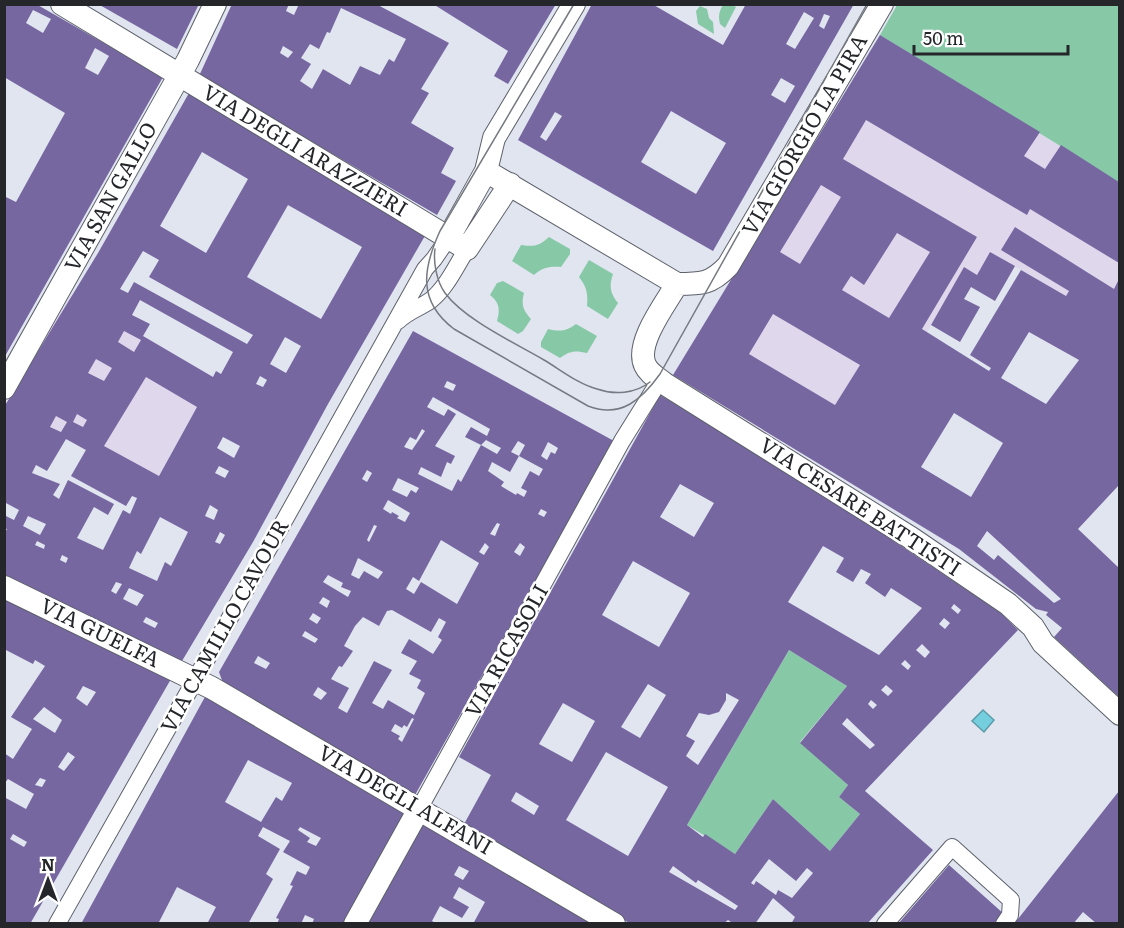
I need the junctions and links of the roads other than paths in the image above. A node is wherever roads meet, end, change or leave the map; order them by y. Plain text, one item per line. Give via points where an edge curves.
1 (62, 4) edge
2 (215, 4) edge
3 (574, 4) edge
4 (882, 4) edge
5 (180, 75) junction
6 (486, 171) junction
7 (510, 184) junction
8 (450, 237) junction
9 (677, 284) junction
10 (392, 328) junction
11 (662, 382) junction
12 (4, 388) edge
13 (4, 587) edge
14 (195, 680) junction
15 (1119, 714) edge
16 (419, 808) junction
17 (1007, 919) edge
18 (57, 924) edge
19 (355, 924) edge
20 (614, 924) edge
21 (885, 924) edge

1 - 5 street, VIA DEGLI ARAZZIERI
2 - 5 street, VIA SAN GALLO
3 - 6 street via 491,145
4 - 9 street, VIA GIORGIO LA PIRA via 728,266 708,282
5 - 8 street, VIA DEGLI ARAZZIERI
5 - 12 street, VIA SAN GALLO
6 - 7 street
6 - 8 street
7 - 8 street
7 - 9 street
8 - 10 street, VIA CAMILLO CAVOUR via 424,269
8 - 10 street via 442,288
9 - 11 street via 648,335 642,354 646,367
10 - 14 street, VIA CAMILLO CAVOUR
11 - 15 street, VIA CESARE BATTISTI via 994,594 1033,627 1043,643
11 - 16 street, VIA RICASOLI via 622,441
13 - 14 street, VIA GUELFA
14 - 16 street, VIA DEGLI ALFANI
14 - 18 street, VIA CAMILLO CAVOUR
16 - 19 street, VIA RICASOLI
16 - 20 street, VIA DEGLI ALFANI
17 - 21 street via 1011,900 952,847

